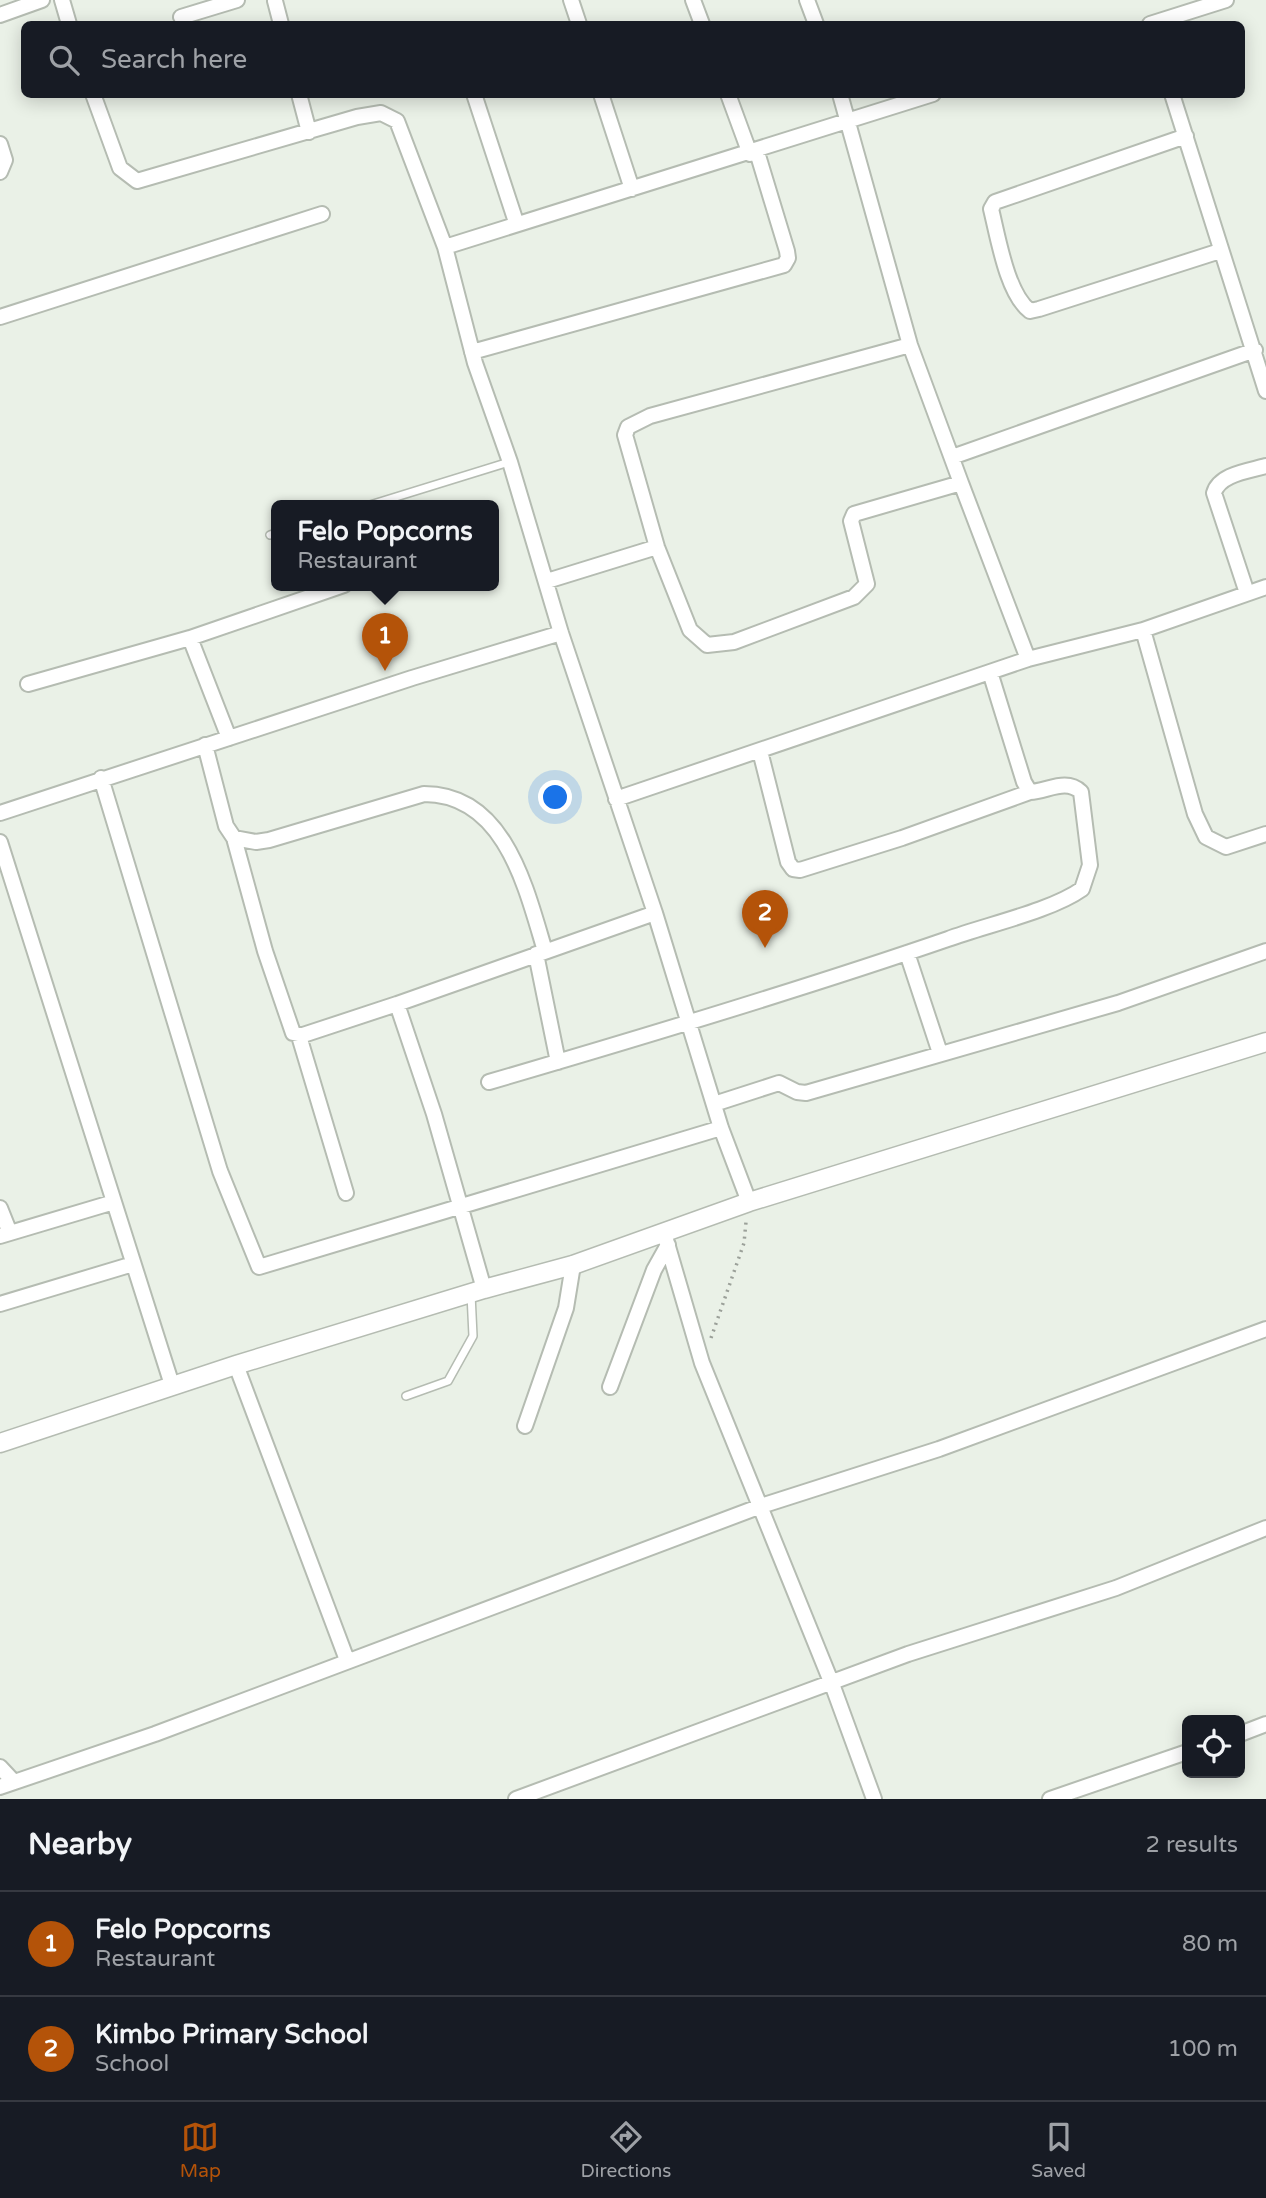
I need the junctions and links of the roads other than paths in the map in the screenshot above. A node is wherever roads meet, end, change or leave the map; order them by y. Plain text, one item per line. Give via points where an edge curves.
1 (42, 0) edge
2 (62, 0) edge
3 (237, 0) edge
4 (273, 0) edge
5 (570, 0) edge
6 (693, 0) edge
7 (807, 0) edge
8 (1226, 0) edge
9 (0, 15) edge
10 (181, 16) dead end
11 (68, 21) edge
12 (280, 21) edge
13 (578, 21) edge
14 (701, 21) edge
15 (815, 21) edge
16 (1160, 21) edge
17 (94, 98) edge
18 (300, 98) edge
19 (475, 98) edge
20 (602, 98) edge
21 (730, 98) edge
22 (840, 98) edge
23 (921, 98) edge
24 (1173, 98) edge
25 (849, 122) junction
26 (309, 132) junction
27 (1186, 136) junction
28 (0, 144) edge
29 (753, 153) junction
30 (0, 173) edge
31 (632, 189) junction
32 (322, 214) dead end
33 (516, 222) junction
34 (445, 247) junction
35 (1220, 251) junction
36 (0, 317) edge
37 (910, 345) junction
38 (472, 352) junction
39 (1259, 355) edge
40 (1266, 391) edge
41 (952, 457) junction
42 (510, 462) junction
43 (1266, 466) edge
44 (961, 483) junction
45 (386, 500) edge
46 (657, 547) junction
47 (547, 581) junction
48 (1266, 587) edge
49 (327, 591) edge
50 (1247, 593) junction
51 (1143, 630) junction
52 (561, 633) junction
53 (190, 638) junction
54 (1028, 659) junction
55 (990, 672) junction
56 (28, 684) dead end
57 (229, 738) junction
58 (205, 745) junction
59 (760, 751) junction
60 (101, 778) junction
61 (1030, 792) junction
62 (616, 799) junction
63 (0, 813) edge
64 (1266, 834) edge
65 (234, 838) junction
66 (0, 842) edge
67 (655, 913) junction
68 (1266, 951) edge
69 (541, 952) junction
70 (907, 953) junction
71 (397, 1004) junction
72 (688, 1023) junction
73 (299, 1036) junction
74 (1266, 1042) edge
75 (940, 1053) junction
76 (558, 1062) junction
77 (489, 1082) dead end
78 (714, 1104) junction
79 (721, 1128) junction
80 (346, 1193) dead end
81 (114, 1202) junction
82 (749, 1202) junction
83 (0, 1208) edge
84 (460, 1208) junction
85 (5, 1235) edge
86 (666, 1239) junction
87 (133, 1264) junction
88 (573, 1265) junction
89 (477, 1291) junction
90 (0, 1304) edge
91 (1266, 1329) edge
92 (236, 1365) junction
93 (172, 1385) junction
94 (610, 1387) dead end
95 (406, 1396) dead end
96 (525, 1426) dead end
97 (0, 1443) edge
98 (761, 1506) junction
99 (1266, 1528) edge
100 (347, 1660) junction
101 (832, 1684) junction
102 (1266, 1724) edge
103 (1245, 1732) edge
104 (1182, 1754) edge
105 (0, 1767) edge
106 (7, 1785) edge
107 (516, 1799) edge
108 (874, 1799) edge
109 (1050, 1799) edge

1 - 9 street
2 - 11 street
3 - 10 street
4 - 12 street
5 - 13 street
6 - 14 street
7 - 15 street
8 - 16 street
17 - 26 street via 120,168 137,181
18 - 26 street
19 - 33 street
20 - 31 street
21 - 29 street
22 - 25 street
23 - 25 street
24 - 27 street
25 - 29 street
25 - 37 street
26 - 34 street via 381,113 397,121
27 - 35 street
27 - 35 street via 995,202 991,209 1012,285 1019,303 1030,311 1039,310
28 - 30 street via 5,160
29 - 31 street
29 - 38 street via 788,250 784,265
31 - 33 street
32 - 36 street
33 - 34 street
34 - 38 street
35 - 39 street
37 - 41 street
37 - 46 street via 635,421 625,435
38 - 42 street
39 - 40 street
39 - 41 street
41 - 44 street
42 - 45 lane
42 - 47 street
43 - 50 street via 1225,479 1214,493
44 - 46 street via 854,514 851,521 867,575 864,589 854,597 734,642 707,645 690,630
44 - 54 street
46 - 47 street
47 - 52 street
48 - 50 street
49 - 53 street
50 - 51 street
51 - 54 street
51 - 64 street via 1195,814 1206,837 1226,847
52 - 57 street
52 - 62 street
53 - 56 street
53 - 57 street
54 - 55 street
55 - 59 street
55 - 61 street
57 - 58 street
58 - 60 street
58 - 65 street via 226,826
59 - 61 street via 793,869 902,838
59 - 62 street
60 - 63 street
60 - 84 street via 220,1171 255,1264 262,1267
61 - 70 street via 1065,784 1081,792 1090,865 1082,889
62 - 67 street
65 - 69 street via 269,840 425,794 445,794 478,811 506,843 517,864
65 - 73 street via 265,951 293,1033
66 - 81 street
67 - 69 street
67 - 72 street
68 - 75 street via 1118,1003
69 - 71 street
69 - 76 street
70 - 72 street
70 - 75 street
71 - 73 street
71 - 84 street
72 - 76 street
72 - 78 street
73 - 80 street
74 - 82 street
75 - 78 street via 806,1093 779,1083
76 - 77 street
78 - 79 street
79 - 82 street
79 - 84 street
81 - 85 street
81 - 87 street
82 - 86 street
83 - 85 street
84 - 89 street
86 - 88 street
86 - 94 street
86 - 98 street via 702,1363
87 - 90 street
87 - 93 street
88 - 89 street
88 - 96 street via 566,1308
89 - 92 street
89 - 95 lane via 472,1336 448,1381
91 - 98 street via 939,1449
92 - 93 street
92 - 100 street
93 - 97 street
98 - 100 street
98 - 101 street
99 - 101 street via 1116,1588 908,1654
100 - 106 street
101 - 107 street
101 - 108 street
102 - 103 street
104 - 109 street
105 - 106 street

